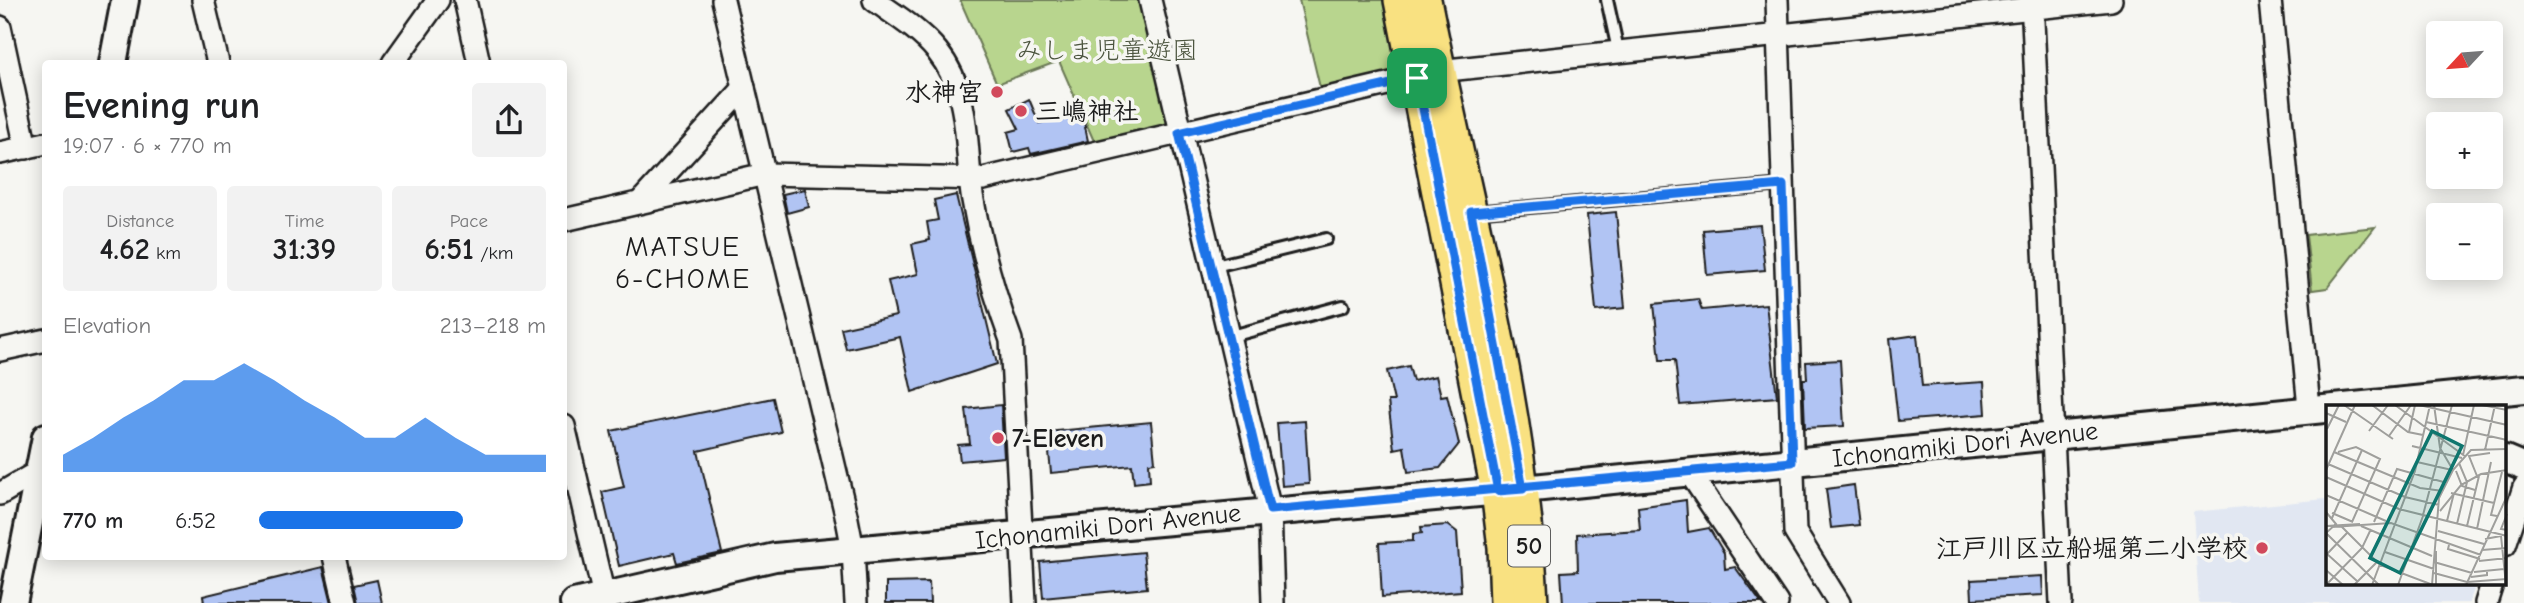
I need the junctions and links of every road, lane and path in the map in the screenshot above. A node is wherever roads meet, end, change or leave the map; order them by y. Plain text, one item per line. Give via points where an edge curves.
1 (125, 0) edge
2 (203, 0) edge
3 (438, 0) edge
4 (465, 0) edge
5 (723, 0) edge
6 (874, 0) edge
7 (1150, 0) edge
8 (1401, 0) edge
9 (1424, 0) edge
10 (1607, 0) edge
11 (1777, 0) edge
12 (2111, 0) edge
13 (2270, 0) edge
14 (2032, 4) edge
15 (0, 27) edge
16 (1779, 37) junction
17 (1618, 50) junction
18 (114, 60) edge
19 (218, 60) edge
20 (395, 60) edge
21 (478, 60) edge
22 (1427, 74) junction
23 (744, 88) junction
24 (1179, 133) junction
25 (36, 146) edge
26 (0, 153) edge
27 (765, 174) junction
28 (971, 177) junction
29 (1783, 185) junction
30 (642, 200) junction
31 (1471, 212) junction
32 (567, 219) edge
33 (1326, 239) dead end
34 (1211, 267) junction
35 (1343, 306) dead end
36 (1228, 337) junction
37 (42, 341) edge
38 (0, 350) edge
39 (2524, 389) edge
40 (2420, 402) edge
41 (2364, 405) edge
42 (2326, 407) edge
43 (2309, 408) junction
44 (2054, 435) junction
45 (567, 439) edge
46 (2506, 459) edge
47 (1792, 462) junction
48 (2524, 467) edge
49 (42, 469) edge
50 (1689, 472) junction
51 (2524, 487) edge
52 (1511, 490) junction
53 (0, 494) edge
54 (1270, 510) junction
55 (1022, 535) junction
56 (35, 538) edge
57 (2506, 542) edge
58 (853, 550) junction
59 (335, 560) edge
60 (2491, 586) edge
61 (604, 596) junction
62 (13, 603) edge
63 (345, 603) edge
64 (574, 603) edge
65 (856, 603) edge
66 (1025, 603) edge
67 (1273, 603) edge
68 (1507, 603) edge
69 (1531, 603) edge
70 (1777, 603) edge
71 (1839, 603) edge
72 (2061, 603) edge
73 (2486, 603) edge

1 - 18 street
2 - 19 street
3 - 20 street
4 - 21 street
5 - 23 street
6 - 28 street via 937,51 967,119
7 - 24 street
8 - 22 main road, 50
9 - 22 main road, 50
10 - 17 lane
11 - 16 street
12 - 14 street
13 - 43 street
14 - 16 street
14 - 44 street
15 - 25 street
16 - 17 street
16 - 29 street
17 - 22 street
22 - 24 street
22 - 31 main road, 50
22 - 52 main road, 50
23 - 27 street
23 - 30 street
24 - 28 street via 983,179
24 - 34 street
25 - 26 street
27 - 28 street
27 - 30 street
27 - 58 street
28 - 55 street via 999,308 1011,340
29 - 31 lane
29 - 47 street
30 - 32 street
31 - 52 main road, 50
33 - 34 lane
34 - 36 street
35 - 36 lane
36 - 54 street
37 - 38 street
39 - 40 street, Ichonamiki Dori Avenue
40 - 41 street, Ichonamiki Dori Avenue
42 - 43 street, Ichonamiki Dori Avenue
43 - 44 street, Ichonamiki Dori Avenue
44 - 47 street, Ichonamiki Dori Avenue
44 - 72 street
45 - 61 street
46 - 48 street
47 - 50 street, Ichonamiki Dori Avenue
47 - 71 street via 1795,532
49 - 53 street
49 - 56 street
50 - 52 street, Ichonamiki Dori Avenue
50 - 70 street
51 - 57 street
52 - 54 street, Ichonamiki Dori Avenue
52 - 68 main road, 50 via 1505,547
52 - 69 main road, 50
54 - 55 street, Ichonamiki Dori Avenue
54 - 67 street
55 - 58 street, Ichonamiki Dori Avenue
55 - 66 street
56 - 62 street
58 - 61 street, Ichonamiki Dori Avenue via 775,557
58 - 65 street
59 - 63 street
60 - 73 street
61 - 64 street, Ichonamiki Dori Avenue

